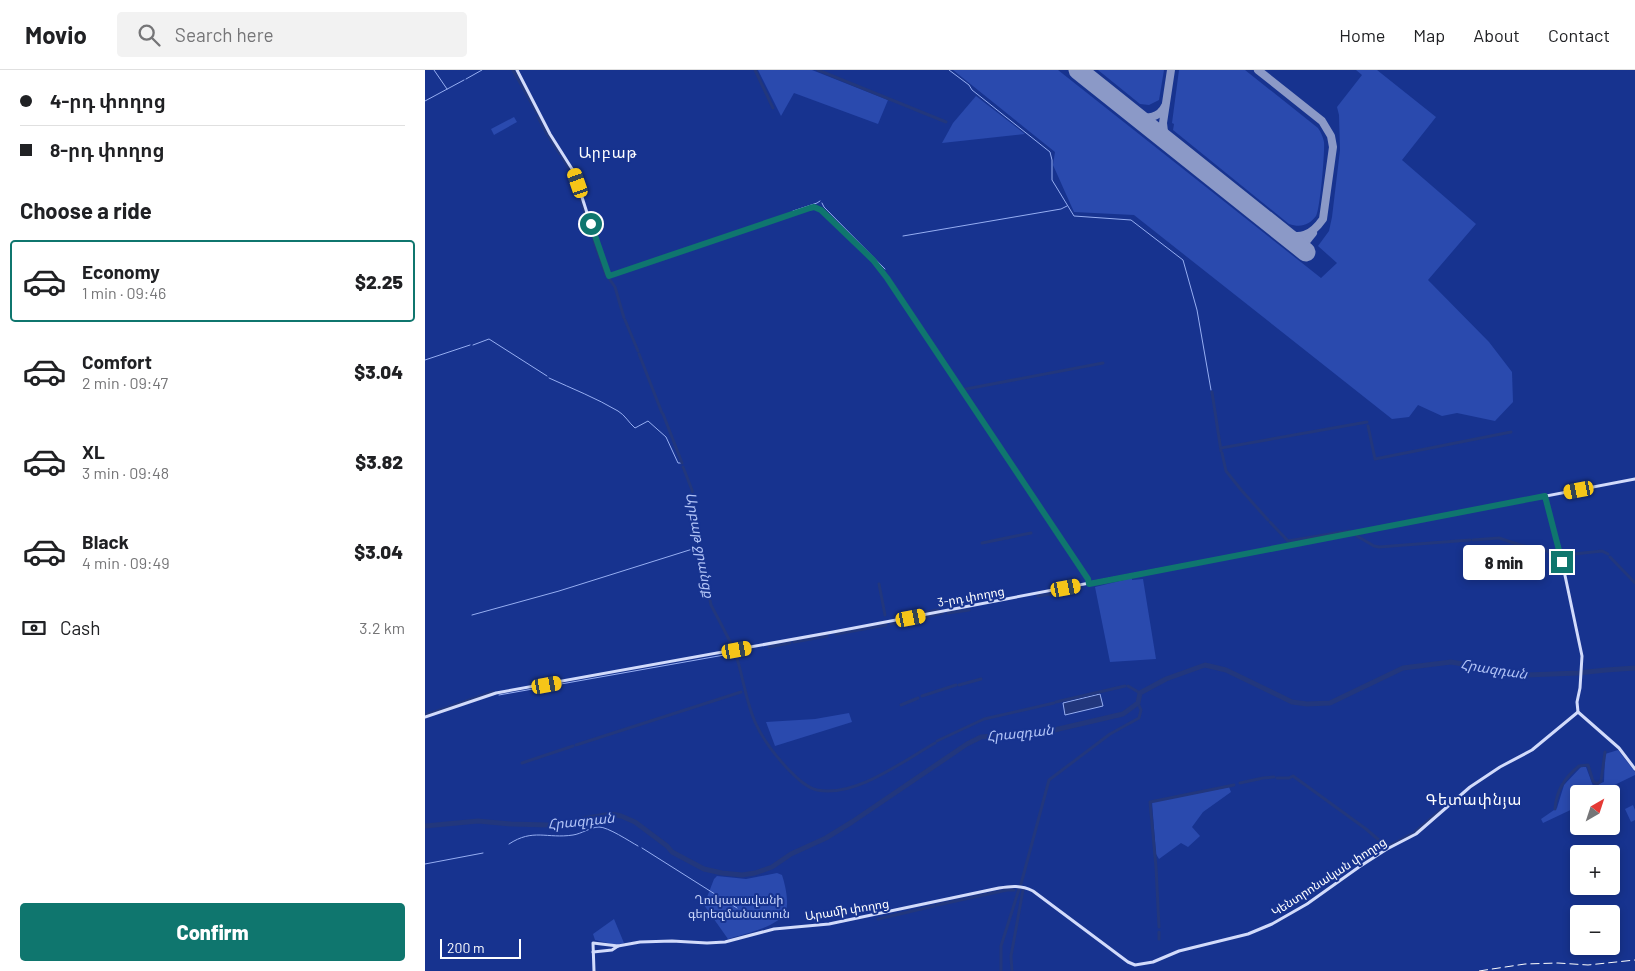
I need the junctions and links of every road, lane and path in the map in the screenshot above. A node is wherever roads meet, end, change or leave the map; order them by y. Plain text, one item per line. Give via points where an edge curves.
1 (517, 70) edge
2 (1635, 479) edge
3 (1545, 496) junction
4 (1091, 583) junction
5 (1578, 712) junction
6 (425, 717) edge
7 (1635, 769) edge
8 (1044, 899) joint
9 (618, 946) junction
10 (593, 952) junction
11 (594, 971) edge

1 - 4 main road via 574,172 609,276 810,208 824,212 887,278
2 - 3 main road, 3-րդ փողոց
3 - 4 main road, 3-րդ փողոց
3 - 5 main road via 1582,658
4 - 6 main road, 3-րդ փողոց via 496,694
5 - 7 main road via 1619,748
5 - 8 main road, Կենտրոնական փողոց via 1532,750 1470,787 1416,834 1359,867 1307,904 1255,932 1135,965
8 - 9 main road, Արամի փողոց via 1025,887 1010,886 829,924 774,929 720,943 662,941
9 - 10 main road, Արամի փողոց via 613,950
9 - 10 main road, Արամի փողոց via 593,943
10 - 11 main road, Արամի փողոց

